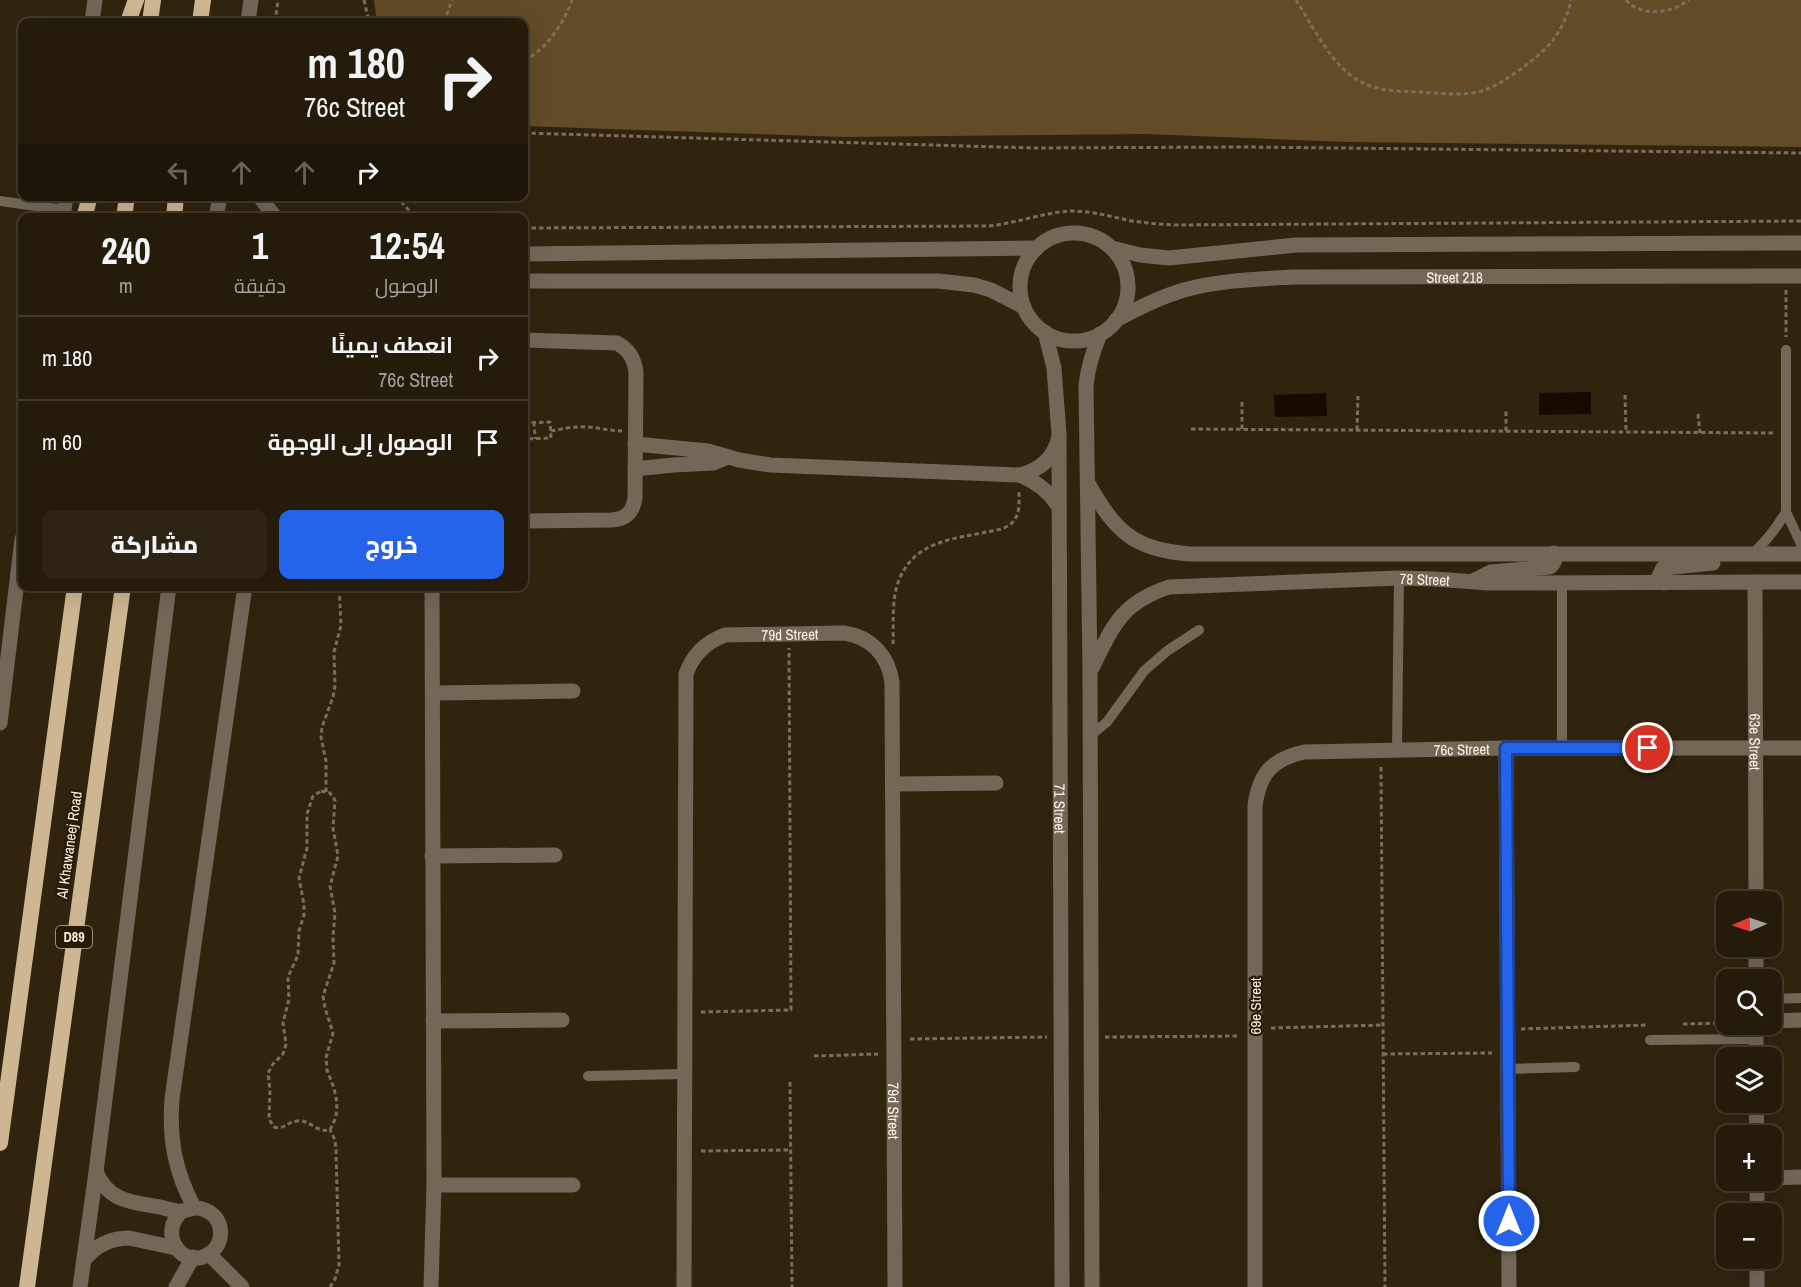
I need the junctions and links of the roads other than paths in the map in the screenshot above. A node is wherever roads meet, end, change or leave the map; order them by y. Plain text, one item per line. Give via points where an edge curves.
1 (95, 0) edge
2 (136, 0) edge
3 (153, 0) edge
4 (203, 0) edge
5 (251, 0) edge
6 (93, 18) edge
7 (129, 18) edge
8 (151, 18) edge
9 (201, 18) edge
10 (249, 18) edge
11 (0, 201) edge
12 (263, 201) edge
13 (64, 208) edge
14 (272, 213) edge
15 (1801, 243) edge
16 (1037, 248) junction
17 (1112, 248) junction
18 (528, 254) edge
19 (1793, 276) edge
20 (528, 281) edge
21 (1024, 307) junction
22 (1116, 320) junction
23 (1045, 332) junction
24 (1100, 334) junction
25 (528, 340) edge
26 (1786, 350) road end
27 (1059, 434) junction
28 (635, 438) junction
29 (728, 458) junction
30 (635, 470) junction
31 (1020, 475) junction
32 (1089, 484) junction
33 (1059, 507) junction
34 (1786, 512) junction
35 (528, 521) edge
36 (1801, 544) edge
37 (1554, 553) junction
38 (1801, 554) edge
39 (1751, 555) junction
40 (18, 571) edge
41 (1399, 578) junction
42 (1470, 582) junction
43 (1755, 582) junction
44 (1801, 582) edge
45 (1562, 583) junction
46 (1664, 584) junction
47 (74, 591) edge
48 (122, 591) edge
49 (168, 591) edge
50 (244, 591) edge
51 (432, 591) edge
52 (1199, 630) dead end
53 (1090, 671) junction
54 (573, 691) dead end
55 (433, 693) junction
56 (1, 706) edge
57 (0, 723) edge
58 (1090, 736) junction
59 (1506, 748) junction
60 (1562, 748) junction
61 (1755, 748) junction
62 (1801, 748) edge
63 (1397, 749) junction
64 (1304, 752) joint
65 (996, 783) dead end
66 (893, 784) junction
67 (555, 855) dead end
68 (432, 856) junction
69 (1756, 891) edge
70 (1801, 998) edge
71 (1782, 999) edge
72 (562, 1020) dead end
73 (1801, 1020) edge
74 (433, 1021) junction
75 (1782, 1021) edge
76 (1716, 1035) edge
77 (1650, 1040) dead end
78 (1508, 1061) junction
79 (1575, 1066) dead end
80 (684, 1074) junction
81 (588, 1076) dead end
82 (0, 1143) edge
83 (1801, 1167) edge
84 (1782, 1168) edge
85 (96, 1172) junction
86 (1801, 1177) edge
87 (1782, 1178) edge
88 (434, 1185) junction
89 (573, 1185) dead end
90 (188, 1209) junction
91 (173, 1241) junction
92 (209, 1254) junction
93 (193, 1257) junction
94 (84, 1260) junction
95 (1757, 1269) edge
96 (27, 1287) edge
97 (80, 1287) edge
98 (176, 1287) edge
99 (242, 1287) edge
100 (431, 1287) edge
101 (684, 1287) edge
102 (895, 1287) edge
103 (1062, 1287) edge
104 (1092, 1287) edge
105 (1255, 1287) edge
106 (1509, 1287) edge
107 (1757, 1287) edge

1 - 6 street
2 - 7 highway
3 - 8 highway
4 - 9 highway
5 - 10 street
11 - 13 lane
12 - 14 street
15 - 17 street via 1296,245 1169,258
16 - 17 street via 1054,237 1074,232 1094,237
16 - 18 street
16 - 21 street via 1024,265 1020,286
17 - 22 street via 1127,278 1126,300
19 - 22 street, Street 218 via 1263,278 1184,290
20 - 21 street via 938,281 991,290
21 - 23 street via 1036,326
22 - 24 street
23 - 24 street via 1072,341
23 - 27 street, 71 Street via 1054,368
24 - 32 street, 71 Street via 1086,385
25 - 28 street via 608,342 625,348 635,363
26 - 34 lane
27 - 31 street via 1050,457 1041,466
27 - 33 street, 71 Street
28 - 29 street
28 - 30 street
29 - 30 street via 713,463
29 - 31 street via 770,465
30 - 35 street via 634,507 621,519
31 - 33 street via 1046,490
32 - 37 street, 78 Street via 1118,527 1143,544 1170,553
32 - 53 street, 71 Street
33 - 103 street, 71 Street
34 - 36 lane
34 - 39 lane via 1765,543
37 - 39 street, 78 Street
37 - 42 street via 1554,564 1550,567 1491,572
38 - 39 street, 78 Street
39 - 46 street via 1727,562 1663,568 1659,576
40 - 56 street
41 - 42 street, 78 Street
41 - 53 street, 78 Street via 1168,587 1132,604 1119,619
41 - 63 lane
42 - 45 street, 78 Street
43 - 44 street, 78 Street
43 - 46 street, 78 Street
43 - 61 street, 63e Street
45 - 46 street, 78 Street
45 - 60 lane
47 - 82 highway, Al Khawaneej Road
48 - 96 highway, Al Khawaneej Road / D89
49 - 85 street
50 - 90 street via 172,1099 170,1123 175,1161
51 - 55 street
52 - 58 lane via 1144,671 1107,722
53 - 58 street, 71 Street
54 - 55 street
55 - 68 street
56 - 57 street
58 - 104 street, 71 Street
59 - 60 street, 76c Street
59 - 63 street, 76c Street
59 - 78 street
60 - 61 street, 76c Street
61 - 62 street, 76c Street
61 - 69 street, 63e Street
63 - 64 street, 76c Street
64 - 105 street, 69e Street via 1288,755 1274,764 1257,790 1255,807
65 - 66 street
66 - 80 street, 79d Street via 892,682 888,664 870,642 854,634 735,634 708,643 694,656 686,674
66 - 102 street, 79d Street
67 - 68 street
68 - 74 street
70 - 71 lane
72 - 74 street
73 - 75 street
74 - 88 street
76 - 77 lane
78 - 79 lane
78 - 106 street
80 - 81 lane
80 - 101 street, 79d Street
83 - 84 street
85 - 90 street via 105,1186 130,1202
85 - 94 street
86 - 87 street
88 - 89 street
88 - 100 street
90 - 91 street via 173,1221
90 - 92 street via 210,1212 216,1217 221,1233
91 - 93 street via 181,1253
91 - 94 street via 146,1233 121,1238 105,1242
92 - 93 street
92 - 99 street
93 - 98 street
94 - 97 street
95 - 107 street

